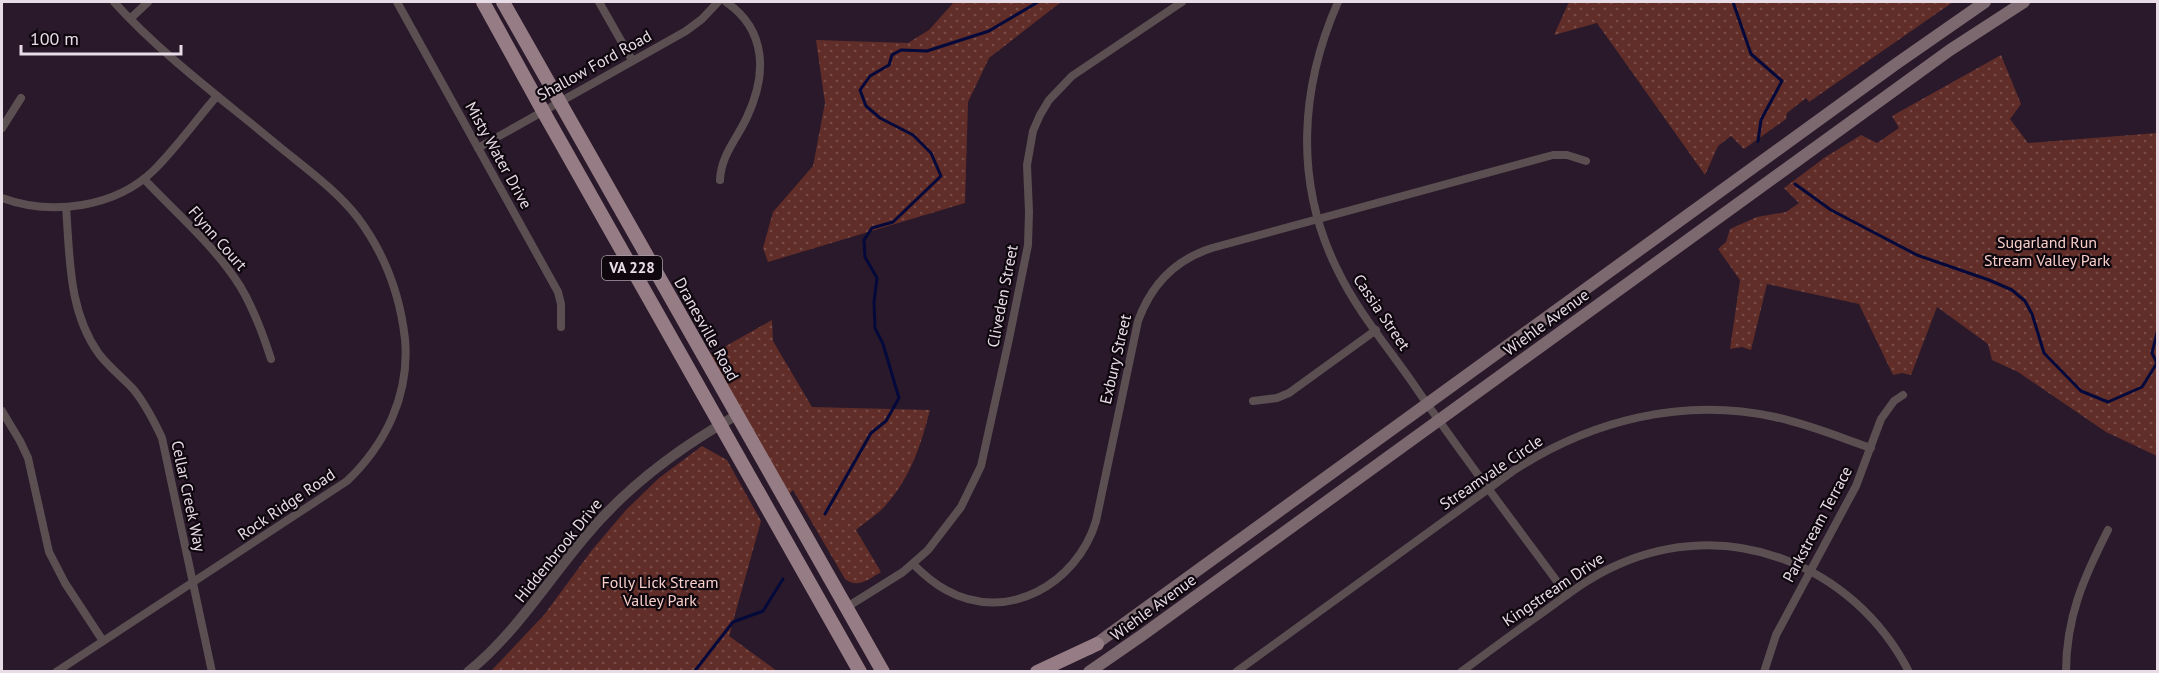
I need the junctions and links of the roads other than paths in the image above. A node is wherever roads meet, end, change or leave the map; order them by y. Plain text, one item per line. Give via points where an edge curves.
1 (114, 2) edge
2 (148, 2) edge
3 (397, 2) edge
4 (483, 2) edge
5 (503, 2) edge
6 (600, 2) edge
7 (717, 2) edge
8 (726, 2) edge
9 (1182, 2) edge
10 (1338, 2) edge
11 (1985, 2) edge
12 (2024, 2) edge
13 (131, 18) junction
14 (632, 60) junction
15 (217, 96) junction
16 (21, 98) dead end
17 (559, 102) junction
18 (543, 111) junction
19 (2, 128) edge
20 (478, 148) junction
21 (1586, 161) dead end
22 (144, 178) junction
23 (720, 180) dead end
24 (2, 198) edge
25 (66, 207) junction
26 (1317, 219) junction
27 (561, 327) dead end
28 (1376, 330) junction
29 (271, 359) dead end
30 (1903, 395) dead end
31 (1253, 401) dead end
32 (1427, 404) junction
33 (2, 411) edge
34 (737, 415) junction
35 (1439, 420) junction
36 (721, 424) junction
37 (1871, 448) junction
38 (1489, 489) junction
39 (2108, 530) dead end
40 (913, 564) junction
41 (1810, 571) junction
42 (192, 583) junction
43 (1567, 595) junction
44 (847, 607) junction
45 (103, 641) junction
46 (1097, 644) junction
47 (56, 672) edge
48 (212, 672) edge
49 (468, 672) edge
50 (861, 672) edge
51 (883, 672) edge
52 (1037, 672) edge
53 (1051, 672) edge
54 (1089, 672) edge
55 (1236, 672) edge
56 (1461, 672) edge
57 (1764, 672) edge
58 (1909, 672) edge
59 (2066, 672) edge

1 - 13 street, Rock Ridge Road
2 - 13 street
3 - 20 street, Misty Water Drive
4 - 18 main road, VA 228
5 - 17 main road, Dranesville Road / VA 228
6 - 14 street
7 - 14 street, Shallow Ford Road via 686,31
8 - 23 street via 750,24 760,66 754,102 724,156
9 - 40 street, Cliveden Street via 1072,76 1040,115 1027,165 1028,245 981,466 961,507
10 - 26 street, Cassia Street via 1319,50 1308,106 1307,163
11 - 32 main road, Wiehle Avenue
12 - 35 main road, Wiehle Avenue via 1950,50
13 - 15 street, Rock Ridge Road
14 - 17 street, Shallow Ford Road
15 - 22 street
15 - 42 street, Rock Ridge Road via 328,186 359,219 383,259 398,300 405,363 403,384 386,434 358,471 336,490
16 - 19 street
17 - 18 street, Shallow Ford Road
17 - 34 main road, Dranesville Road / VA 228
18 - 20 street, Shallow Ford Road
18 - 36 main road, VA 228
20 - 27 street, Misty Water Drive via 558,292
21 - 26 street, Exbury Street via 1553,155
22 - 25 street via 110,197
22 - 29 street, Flynn Court via 227,267 252,307
24 - 25 street via 47,208
25 - 42 street, Cellar Creek Way via 78,311 91,342 145,404 162,438
26 - 28 street, Cassia Street via 1337,270
26 - 40 street, Exbury Street via 1198,252 1171,269 1150,293 1138,321 1093,532 1078,559 1062,576 1026,596 992,602 947,591
28 - 31 street via 1289,393
28 - 32 street, Cassia Street
30 - 37 street, Parkstream Terrace via 1886,410
32 - 35 street, Cassia Street
32 - 46 main road, Wiehle Avenue
33 - 45 street via 28,458 49,552
34 - 36 street, Hiddenbrook Drive
34 - 44 main road, Dranesville Road / VA 228
35 - 38 street, Cassia Street
35 - 54 main road, Wiehle Avenue
36 - 49 street, Hiddenbrook Drive via 660,465 609,509 506,637
36 - 50 main road, VA 228
37 - 38 street, Streamvale Circle via 1774,417 1729,410 1678,411 1587,431 1535,457
37 - 41 street, Parkstream Terrace via 1856,486
38 - 43 street, Cassia Street
38 - 55 street, Streamvale Circle
39 - 59 street via 2088,568 2073,610
40 - 44 street, Cliveden Street
41 - 43 street, Kingstream Drive via 1761,552 1696,546 1640,556 1593,577
41 - 57 street, Parkstream Terrace via 1776,635
41 - 58 street, Kingstream Drive via 1869,614
42 - 45 street, Rock Ridge Road
42 - 48 street, Cellar Creek Way
43 - 56 street, Kingstream Drive
44 - 51 main road, Dranesville Road / VA 228
45 - 47 street, Rock Ridge Road
46 - 52 main road
46 - 53 main road, Wiehle Avenue

